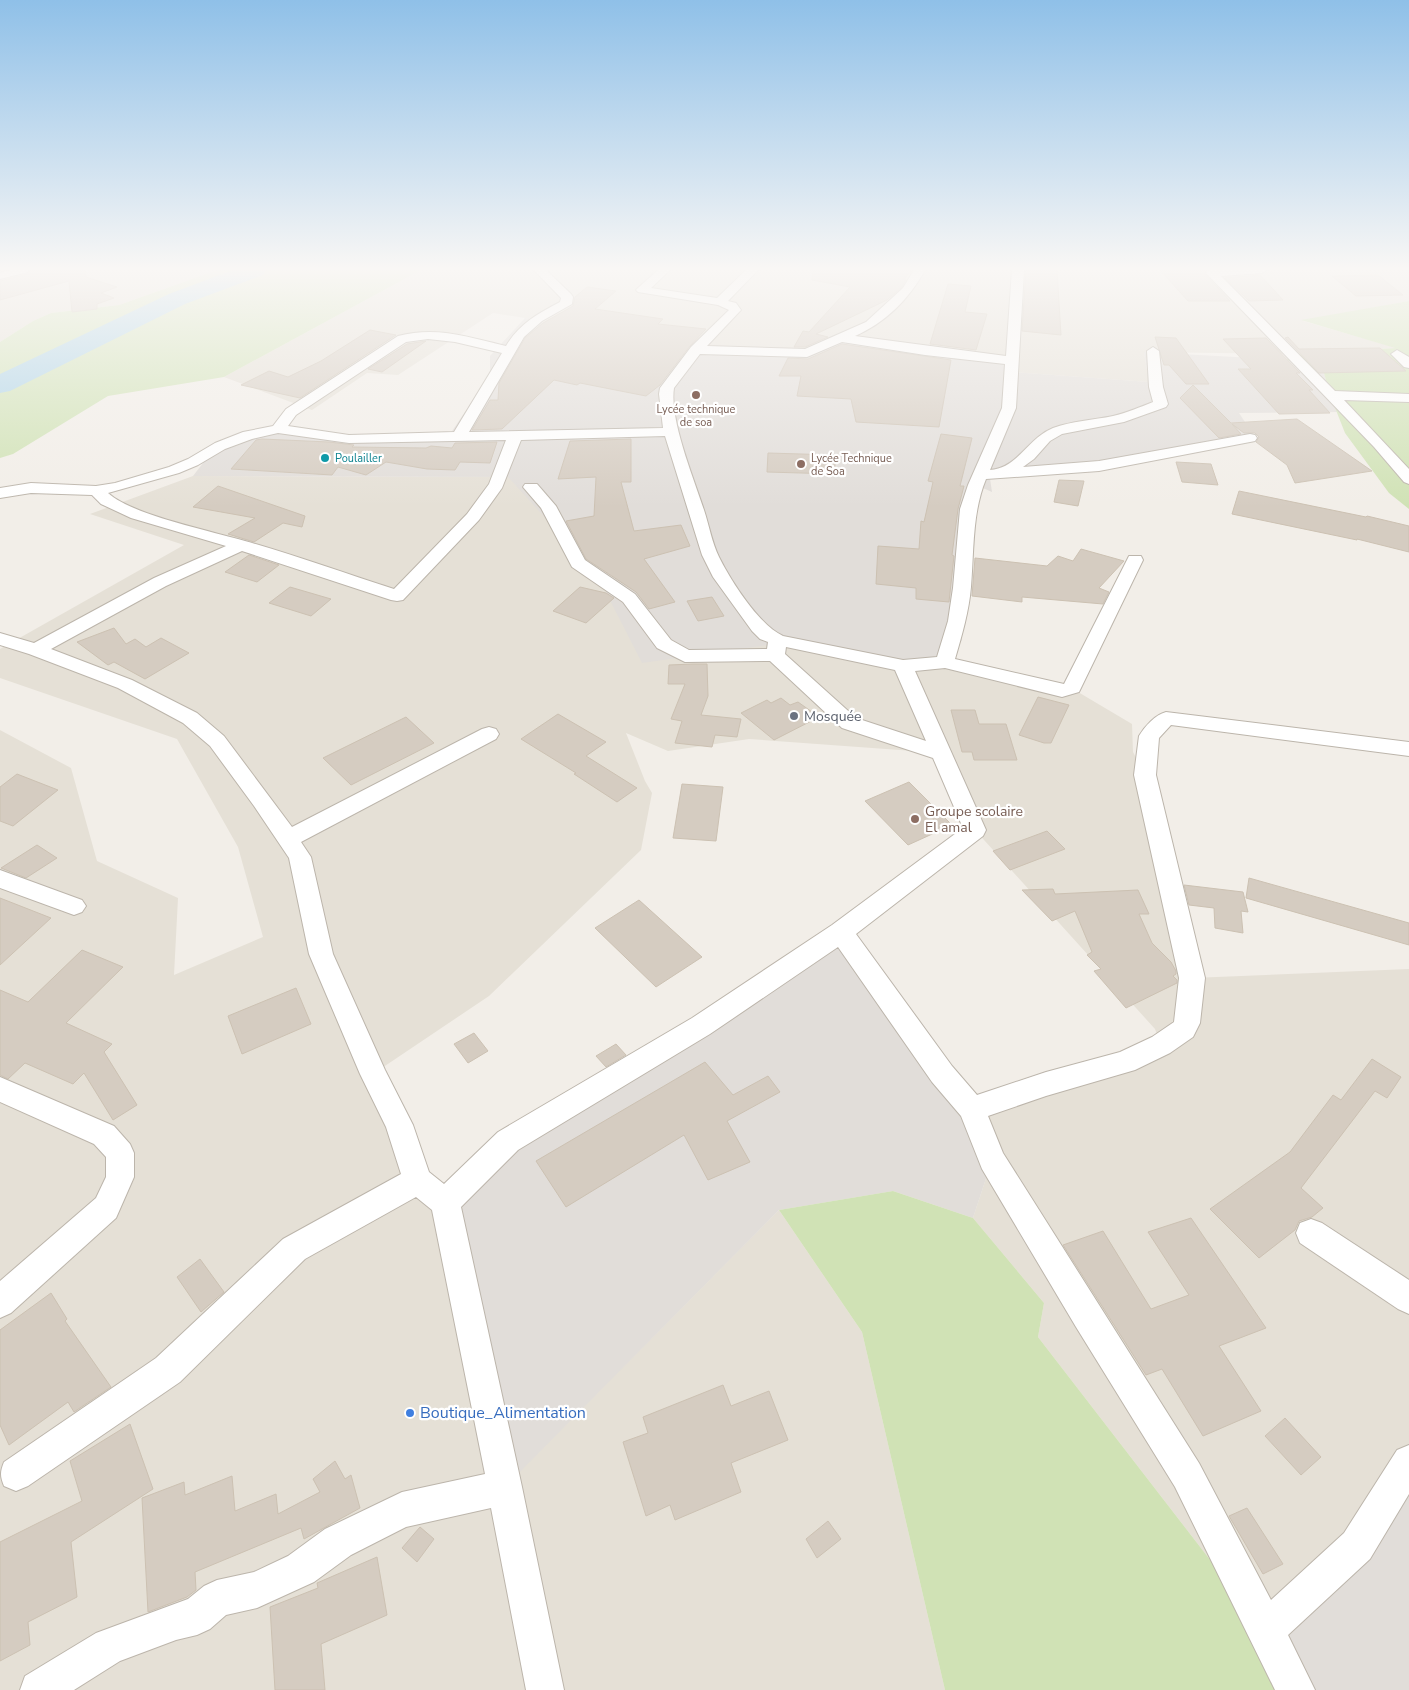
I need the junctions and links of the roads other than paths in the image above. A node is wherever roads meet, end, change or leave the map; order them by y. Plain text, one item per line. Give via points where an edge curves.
1 (387, 349) edge
2 (500, 349) edge
3 (816, 349) edge
4 (906, 349) edge
5 (1013, 349) edge
6 (1285, 349) edge
7 (696, 350) joint
8 (509, 351) joint
9 (1152, 351) dead end
10 (1397, 354) dead end
11 (1012, 361) junction
12 (1409, 364) edge
13 (1330, 395) junction
14 (1409, 398) edge
15 (278, 429) junction
16 (670, 432) junction
17 (515, 435) junction
18 (459, 437) junction
19 (1250, 438) dead end
20 (1006, 474) junction
21 (981, 475) junction
22 (1409, 479) edge
23 (530, 487) dead end
24 (96, 491) junction
25 (0, 493) edge
26 (240, 544) junction
27 (1136, 560) dead end
28 (0, 639) edge
29 (777, 648) junction
30 (36, 650) junction
31 (945, 662) junction
32 (903, 666) junction
33 (489, 734) dead end
34 (1409, 749) edge
35 (941, 753) junction
36 (288, 839) junction
37 (0, 879) edge
38 (74, 906) dead end
39 (841, 932) junction
40 (0, 1089) edge
41 (972, 1109) junction
42 (418, 1180) junction
43 (445, 1203) junction
44 (1311, 1233) dead end
45 (1409, 1298) edge
46 (0, 1302) edge
47 (1409, 1462) edge
48 (16, 1474) dead end
49 (505, 1487) junction
50 (1265, 1631) junction
51 (39, 1690) edge
52 (545, 1690) edge
53 (1296, 1690) edge

1 - 15 street via 291,412
2 - 8 street
3 - 7 street via 807,353
4 - 11 street
5 - 11 street
6 - 13 street
7 - 16 street via 667,388
8 - 18 street
9 - 20 street via 1161,404 1119,419 1058,431 1045,438
10 - 12 street
11 - 21 street via 1009,408
13 - 14 street
13 - 22 street
15 - 18 street via 349,439
15 - 24 street via 248,435 220,446 174,470
16 - 17 street
16 - 29 street via 714,562 758,627
17 - 18 street
17 - 26 street via 498,485 397,596
19 - 20 street via 1099,466
20 - 21 street
21 - 31 street via 968,509 962,588 957,621
23 - 29 street via 548,506 578,563 629,598 664,644 685,656
24 - 25 street via 32,488
24 - 26 street via 107,501 138,515
26 - 30 street via 160,582
27 - 31 street via 1072,688 1062,690
28 - 30 street
29 - 32 street
29 - 35 street via 850,723
30 - 36 street via 125,684 190,718 217,741
31 - 32 street
32 - 35 street
33 - 36 street
34 - 41 street via 1166,718 1149,736 1146,775 1192,978 1187,1023 1184,1029 1161,1045 1126,1062
35 - 39 street via 975,830
36 - 42 street via 300,857 320,954 399,1125
37 - 38 street
39 - 41 street via 942,1074
39 - 43 street via 701,1026 508,1141
40 - 46 street via 104,1135 120,1152 120,1177 106,1208
41 - 50 street via 992,1160 1187,1475
42 - 43 street
42 - 48 street via 294,1249 168,1370
43 - 49 street
44 - 45 street
47 - 50 street via 1357,1546
49 - 51 street via 402,1510 338,1542 301,1569 257,1590 217,1600 197,1616 109,1646
49 - 52 street
50 - 53 street

